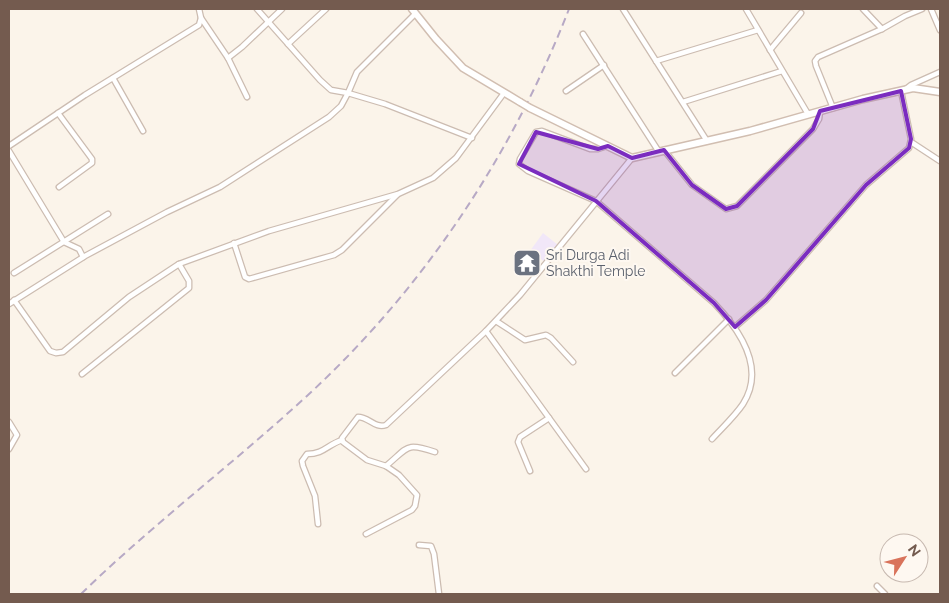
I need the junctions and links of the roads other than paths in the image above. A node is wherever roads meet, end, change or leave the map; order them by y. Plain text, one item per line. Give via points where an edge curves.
1 (199, 9) edge
2 (256, 9) edge
3 (282, 9) edge
4 (326, 9) edge
5 (623, 9) edge
6 (746, 9) edge
7 (754, 9) edge
8 (863, 9) edge
9 (911, 9) edge
10 (922, 9) edge
11 (931, 9) edge
12 (414, 11) edge
13 (801, 13) dead end
14 (749, 14) junction
15 (905, 16) junction
16 (201, 18) junction
17 (269, 21) junction
18 (882, 29) junction
19 (758, 30) junction
20 (940, 30) edge
21 (583, 34) dead end
22 (288, 44) junction
23 (770, 50) junction
24 (228, 58) junction
25 (656, 61) junction
26 (604, 65) junction
27 (782, 71) junction
28 (940, 72) edge
29 (113, 78) junction
30 (566, 91) dead end
31 (903, 91) junction
32 (940, 92) edge
33 (348, 93) junction
34 (504, 93) junction
35 (247, 96) dead end
36 (684, 102) junction
37 (833, 108) junction
38 (820, 111) junction
39 (58, 113) junction
40 (808, 114) junction
41 (143, 131) dead end
42 (472, 138) junction
43 (707, 140) junction
44 (910, 142) junction
45 (9, 146) edge
46 (608, 146) junction
47 (9, 151) edge
48 (662, 151) junction
49 (632, 158) junction
50 (940, 160) edge
51 (59, 187) dead end
52 (398, 194) junction
53 (596, 201) junction
54 (108, 214) dead end
55 (64, 242) junction
56 (234, 243) junction
57 (83, 257) junction
58 (179, 264) junction
59 (14, 273) dead end
60 (14, 300) junction
61 (9, 304) edge
62 (729, 319) junction
63 (496, 321) junction
64 (735, 327) junction
65 (486, 331) junction
66 (573, 362) dead end
67 (674, 373) dead end
68 (82, 374) dead end
69 (549, 418) junction
70 (9, 422) edge
71 (712, 439) dead end
72 (342, 440) junction
73 (9, 449) edge
74 (435, 452) dead end
75 (386, 466) junction
76 (586, 469) dead end
77 (530, 471) dead end
78 (318, 524) dead end
79 (366, 534) dead end
80 (419, 545) dead end
81 (877, 586) dead end
82 (439, 594) edge
83 (885, 594) edge

1 - 16 street
2 - 17 street
3 - 17 street
4 - 22 street
5 - 25 street
6 - 14 street
7 - 14 street
8 - 18 street
9 - 15 street
10 - 15 street
11 - 20 street
12 - 33 street via 357,72
12 - 34 street via 464,68
13 - 23 street
14 - 19 street
15 - 18 street
16 - 24 street
16 - 29 street via 199,26
17 - 22 street
17 - 24 street
18 - 37 street via 818,57 816,66
19 - 23 street
19 - 25 street
21 - 26 street
22 - 33 street via 331,90
23 - 27 street
24 - 35 street
25 - 36 street
26 - 30 street
26 - 48 street
27 - 36 street
27 - 40 street
28 - 31 street
29 - 39 street
29 - 41 street
31 - 32 street via 913,88
31 - 37 street
31 - 44 street
33 - 42 street
33 - 57 street via 336,112 220,188
34 - 42 street
34 - 46 street, bridge
36 - 43 street
37 - 38 street
38 - 40 street
38 - 48 street via 813,129 732,208 726,209 692,185
39 - 45 street
39 - 51 street via 92,158 92,163
40 - 43 street
42 - 52 street via 456,158 433,178
43 - 48 street
44 - 50 street
44 - 64 street via 909,148 866,185 766,300
46 - 49 street
46 - 53 street via 590,149 542,131 536,132 520,159 522,168
47 - 55 street
48 - 49 street
49 - 53 street
52 - 56 street
52 - 56 street via 334,255 249,279 245,277
53 - 62 street
53 - 63 street
54 - 55 street
55 - 57 street via 79,249
55 - 59 street
56 - 58 street
57 - 60 street
58 - 60 street via 129,297 63,352 50,351
58 - 68 street via 189,281 189,288
60 - 61 street
62 - 64 street
62 - 67 street
63 - 65 street
63 - 66 street via 525,340 546,335
64 - 71 street via 751,361 749,391 743,404
65 - 69 street
65 - 72 street via 386,425 382,427 358,417
69 - 76 street
69 - 77 street via 520,437 518,442
70 - 73 street via 17,434
72 - 75 street via 367,460
72 - 78 street via 320,453 307,454 302,461 315,496
74 - 75 street via 410,446
75 - 79 street via 399,475 417,499 412,510
80 - 82 street via 431,546
81 - 83 street

